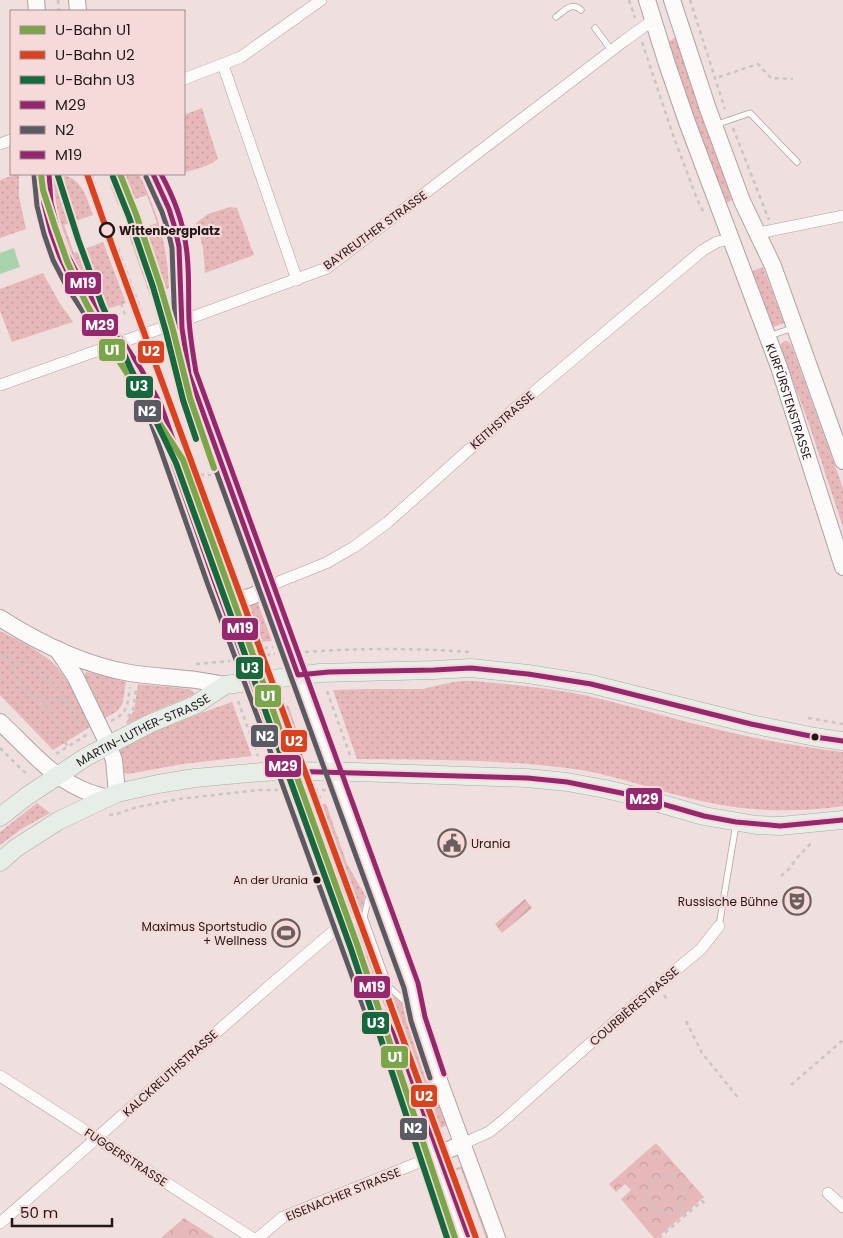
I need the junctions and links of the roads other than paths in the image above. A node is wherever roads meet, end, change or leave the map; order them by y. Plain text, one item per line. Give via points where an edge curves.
1 (321, 0) edge
2 (573, 0) edge
3 (647, 0) edge
4 (673, 3) edge
5 (556, 17) dead end
6 (653, 20) junction
7 (595, 28) dead end
8 (612, 51) junction
9 (223, 65) junction
10 (185, 78) edge
11 (714, 126) junction
12 (797, 162) dead end
13 (41, 175) edge
14 (153, 175) edge
15 (843, 216) edge
16 (758, 233) junction
17 (730, 239) junction
18 (297, 280) junction
19 (182, 321) junction
20 (795, 327) junction
21 (768, 336) junction
22 (116, 344) junction
23 (0, 385) edge
24 (843, 461) edge
25 (843, 567) edge
26 (215, 583) junction
27 (266, 587) junction
28 (0, 618) edge
29 (57, 649) junction
30 (298, 675) junction
31 (252, 680) junction
32 (225, 684) junction
33 (0, 722) edge
34 (843, 741) edge
35 (108, 744) junction
36 (285, 771) junction
37 (333, 772) junction
38 (57, 775) junction
39 (112, 796) junction
40 (0, 817) edge
41 (843, 820) edge
42 (736, 822) junction
43 (0, 862) edge
44 (372, 880) junction
45 (364, 917) junction
46 (341, 925) junction
47 (719, 926) joint
48 (415, 1011) junction
49 (0, 1076) edge
50 (97, 1139) junction
51 (462, 1144) junction
52 (432, 1157) junction
53 (828, 1193) dead end
54 (843, 1207) edge
55 (0, 1223) edge
56 (252, 1238) edge
57 (258, 1238) edge
58 (461, 1238) edge
59 (497, 1238) edge

1 - 9 street via 241,57
2 - 5 lane via 579,8 572,6
3 - 6 main road, KURFÜRSTENSTRASSE
4 - 6 main road
4 - 11 main road
6 - 8 street, BAYREUTHER STRASSE
6 - 17 main road, KURFÜRSTENSTRASSE
7 - 8 lane
8 - 18 street, BAYREUTHER STRASSE via 327,268
9 - 10 street
9 - 18 street
11 - 12 lane via 750,113
11 - 16 main road via 742,201
13 - 22 main road via 46,214 60,257 93,315
14 - 19 main road via 170,209 176,233 181,268
15 - 16 street
16 - 17 main road
16 - 20 main road
17 - 21 main road, KURFÜRSTENSTRASSE
17 - 27 street, KEITHSTRASSE via 703,250 521,403 388,522 326,563
18 - 19 street, BAYREUTHER STRASSE
19 - 22 street, BAYREUTHER STRASSE
19 - 27 main road via 189,374
20 - 21 lane
20 - 24 main road
21 - 25 main road, KURFÜRSTENSTRASSE
22 - 23 street, BAYREUTHER STRASSE
22 - 26 main road via 154,408
26 - 27 main road via 239,598 253,596
26 - 31 main road
27 - 30 main road
28 - 29 main road
29 - 32 main road via 128,673
29 - 35 main road
30 - 31 main road, MARTIN-LUTHER-STRASSE
30 - 34 main road via 471,668 528,674 591,684 751,724
30 - 37 main road
31 - 32 main road, MARTIN-LUTHER-STRASSE
31 - 36 main road
32 - 35 main road, MARTIN-LUTHER-STRASSE via 195,705
33 - 38 main road
35 - 38 main road, MARTIN-LUTHER-STRASSE
35 - 39 main road via 114,760
36 - 37 main road
36 - 39 main road via 195,778
36 - 46 main road
37 - 42 main road via 567,782
37 - 44 main road
38 - 39 main road via 82,790
38 - 40 main road, MARTIN-LUTHER-STRASSE
39 - 43 main road via 58,821
41 - 42 main road via 780,826
42 - 47 lane, COURBIÈRESTRASSE
44 - 45 lane
44 - 48 main road via 411,986
45 - 46 lane
45 - 48 lane via 389,987
46 - 50 street, KALCKREUTHSTRASSE
46 - 52 main road via 371,1006 393,1050
47 - 51 street, COURBIÈRESTRASSE via 701,948 504,1120 489,1132
48 - 51 main road
49 - 50 street, FUGGERSTRASSE
50 - 55 street, KALCKREUTHSTRASSE
50 - 56 street, FUGGERSTRASSE
51 - 52 main road
51 - 59 main road
52 - 57 street, EISENACHER STRASSE via 283,1217
52 - 58 main road
53 - 54 street

